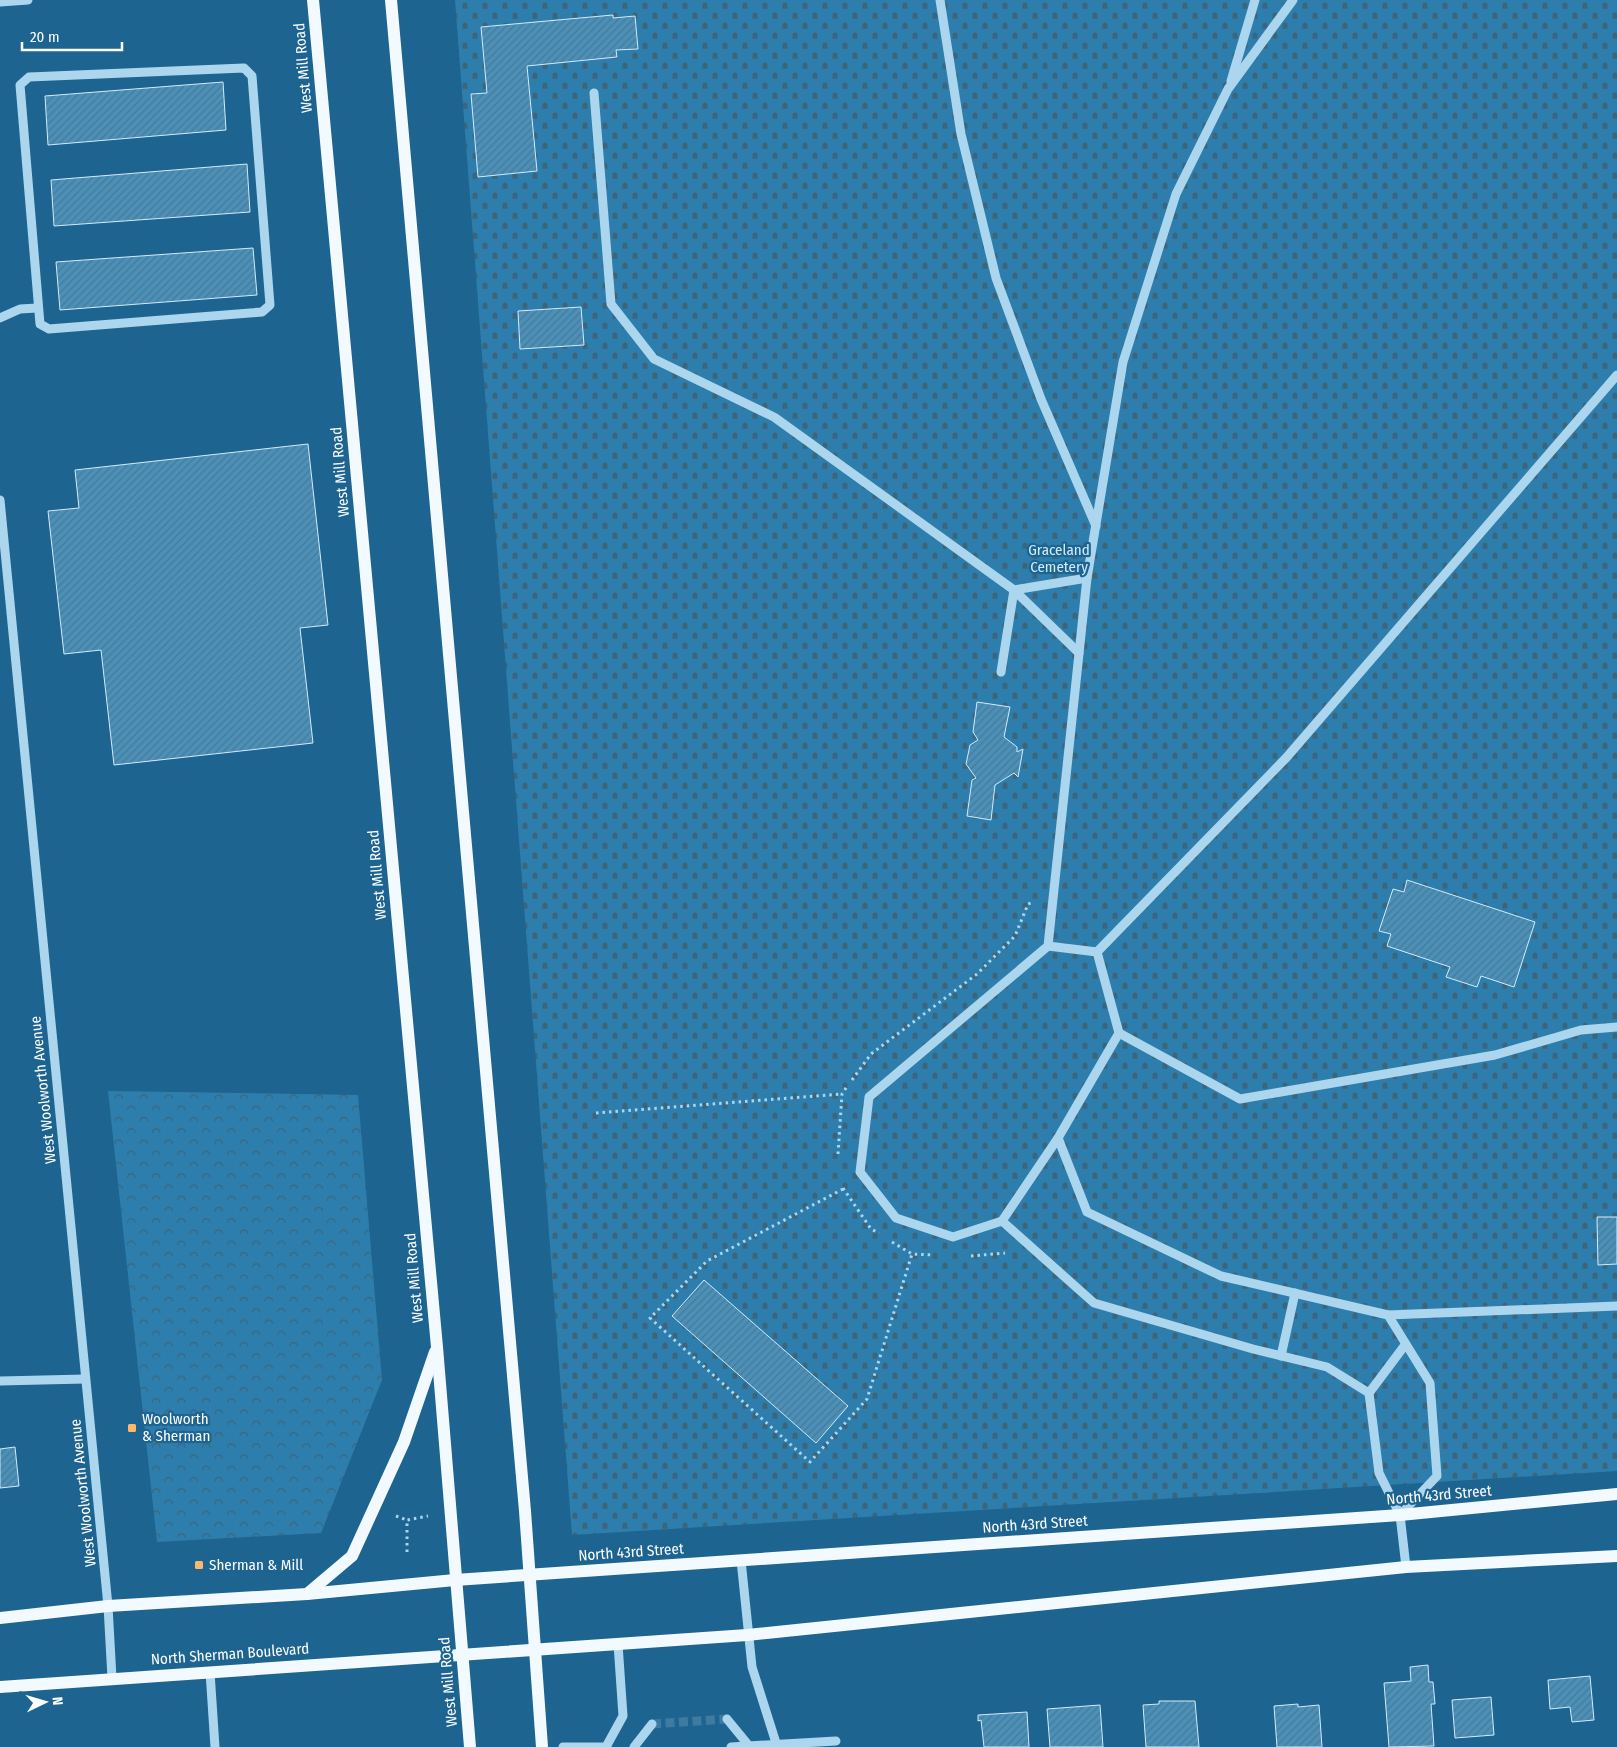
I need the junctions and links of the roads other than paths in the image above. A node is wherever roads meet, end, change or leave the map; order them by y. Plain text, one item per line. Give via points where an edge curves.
1 (28, 0) edge
2 (313, 0) edge
3 (391, 0) edge
4 (940, 0) edge
5 (1254, 0) edge
6 (1293, 0) edge
7 (0, 2) edge
8 (1228, 89) junction
9 (594, 93) dead end
10 (37, 308) junction
11 (0, 318) edge
12 (1617, 375) edge
13 (0, 500) edge
14 (0, 505) edge
15 (1096, 527) junction
16 (1088, 578) junction
17 (1014, 590) junction
18 (1079, 653) junction
19 (1001, 672) dead end
20 (1048, 946) junction
21 (1097, 952) junction
22 (1617, 1027) edge
23 (1119, 1033) junction
24 (1058, 1138) junction
25 (1002, 1221) junction
26 (1295, 1293) junction
27 (1617, 1306) edge
28 (1388, 1315) junction
29 (1405, 1345) junction
30 (437, 1347) junction
31 (1282, 1356) junction
32 (85, 1379) junction
33 (0, 1381) edge
34 (1369, 1393) junction
35 (1617, 1494) edge
36 (1400, 1515) junction
37 (1617, 1556) edge
38 (740, 1560) junction
39 (1406, 1567) junction
40 (530, 1575) junction
41 (455, 1580) junction
42 (307, 1594) junction
43 (108, 1606) junction
44 (0, 1618) edge
45 (747, 1635) junction
46 (618, 1644) junction
47 (535, 1650) junction
48 (462, 1656) junction
49 (210, 1672) junction
50 (112, 1678) junction
51 (0, 1687) edge
52 (727, 1719) dead end
53 (652, 1724) dead end
54 (836, 1741) dead end
55 (777, 1746) junction
56 (216, 1747) edge
57 (470, 1747) edge
58 (542, 1747) edge
59 (563, 1747) edge
60 (607, 1747) edge
61 (634, 1747) edge
62 (731, 1747) edge
63 (750, 1747) edge

1 - 7 street
2 - 30 main road, West Mill Road
3 - 40 main road
4 - 15 street via 962,134 996,278 1041,399
5 - 8 street
6 - 8 street
8 - 15 street via 1176,194 1123,362
9 - 17 street via 611,304 654,359 774,417
10 - 10 street via 40,324 49,329 262,312 270,305 252,76 244,68 29,78 20,85
10 - 11 street via 20,310
12 - 21 street via 1286,758
13 - 14 street, West Woolworth Avenue
14 - 32 street, West Woolworth Avenue
15 - 16 street
16 - 17 street
16 - 18 street
17 - 18 street
17 - 19 street
18 - 20 street
20 - 21 street
20 - 25 street via 869,1097 860,1172 896,1218 953,1237
21 - 23 street
22 - 23 street via 1582,1030 1496,1056 1240,1099
23 - 24 street
24 - 25 street
24 - 26 street via 1087,1212 1221,1276
25 - 31 street via 1094,1303
26 - 28 street
26 - 31 street
27 - 28 street
28 - 29 street
29 - 34 street
29 - 36 street via 1430,1383 1437,1476
30 - 41 main road, West Mill Road
30 - 42 main road via 404,1442 352,1556
31 - 34 street via 1327,1366
32 - 33 street
32 - 43 street, West Woolworth Avenue
34 - 36 street via 1379,1473
35 - 36 main road, North 43rd Street
36 - 38 main road, North 43rd Street
36 - 39 street
37 - 39 main road
38 - 40 main road, North 43rd Street
38 - 45 street
39 - 45 main road
40 - 41 main road, North 43rd Street
40 - 47 main road
41 - 42 main road
41 - 48 main road, West Mill Road
42 - 43 main road
43 - 44 main road
43 - 50 street, West Woolworth Avenue
45 - 46 main road
45 - 55 street via 752,1667
46 - 47 main road
46 - 60 street via 623,1716
47 - 48 main road
47 - 58 main road
48 - 49 main road, North Sherman Boulevard
48 - 57 main road, West Mill Road
49 - 50 main road, North Sherman Boulevard
49 - 56 street
50 - 51 main road, North Sherman Boulevard
52 - 63 street
53 - 61 street
54 - 55 street
55 - 63 street
59 - 60 street
62 - 63 street

